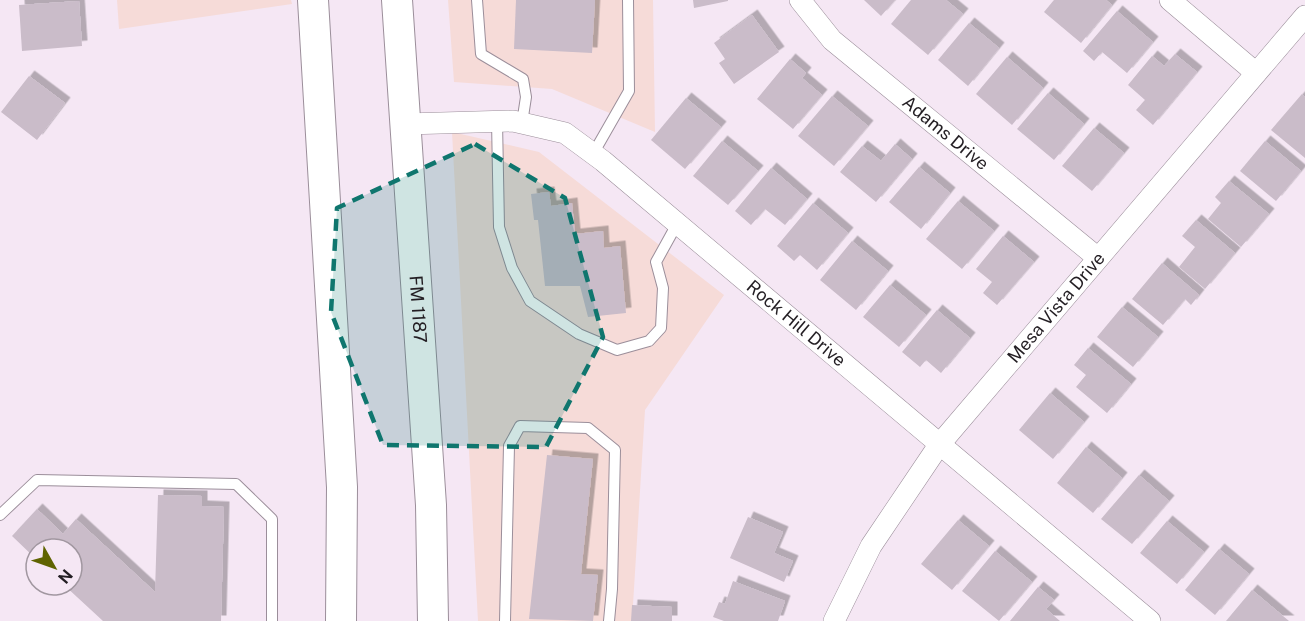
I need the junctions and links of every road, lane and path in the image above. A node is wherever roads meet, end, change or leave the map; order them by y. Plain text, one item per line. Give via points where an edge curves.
1 (314, 0) edge
2 (397, 0) edge
3 (477, 0) edge
4 (628, 0) edge
5 (800, 0) edge
6 (1170, 0) edge
7 (1305, 15) edge
8 (1256, 73) junction
9 (497, 122) junction
10 (522, 123) junction
11 (406, 124) junction
12 (593, 154) junction
13 (677, 224) junction
14 (1098, 258) junction
15 (939, 445) junction
16 (0, 515) edge
17 (272, 621) edge
18 (341, 621) edge
19 (433, 621) edge
20 (505, 621) edge
21 (609, 621) edge
22 (834, 621) edge
23 (1150, 621) edge

1 - 18 main road via 342,487
2 - 11 main road, FM 1187 / FM 1187
3 - 10 lane via 481,54 523,79 526,97
4 - 12 lane via 629,91
5 - 14 street, Adams Drive via 832,40
6 - 8 street
7 - 8 street, Mesa Vista Drive
8 - 14 street, Mesa Vista Drive
9 - 10 street, Rock Hill Drive
9 - 11 street, Rock Hill Drive
9 - 13 lane via 499,227 512,268 530,301 579,334 617,350 650,341 662,328 663,288 656,262
10 - 12 street, Rock Hill Drive via 565,133
11 - 19 main road, FM 1187 / FM 1187 via 431,504
12 - 13 street, Rock Hill Drive
13 - 15 street, Rock Hill Drive
14 - 15 street, Mesa Vista Drive
15 - 22 street, Mesa Vista Drive via 871,546
15 - 23 street, Rock Hill Drive
16 - 17 lane via 37,480 236,484 272,519
20 - 21 lane via 509,446 520,426 588,428 615,450

